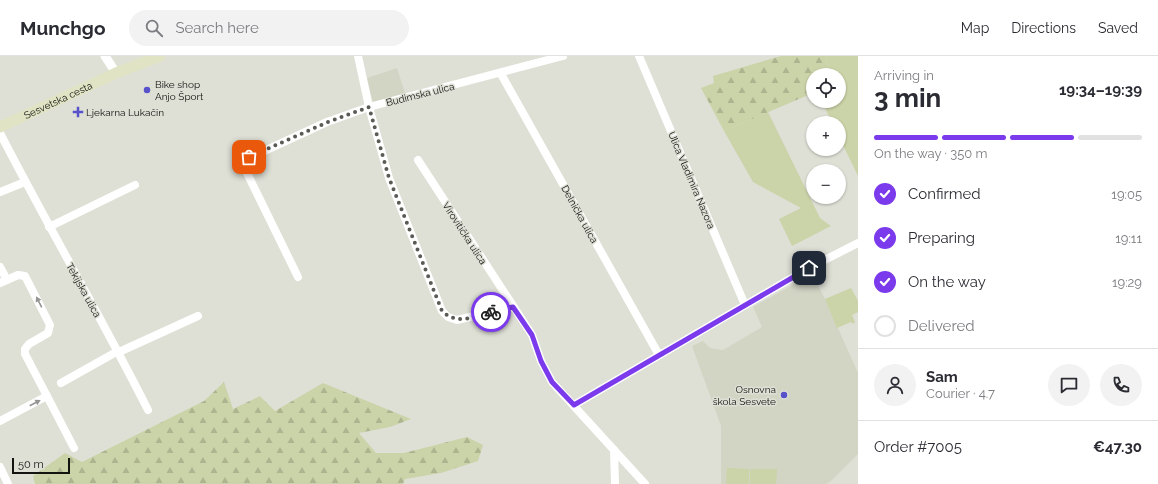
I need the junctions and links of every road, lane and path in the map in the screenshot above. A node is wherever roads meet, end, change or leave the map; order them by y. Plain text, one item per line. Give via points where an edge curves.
1 (105, 56) edge
2 (160, 56) edge
3 (358, 56) edge
4 (563, 56) edge
5 (639, 56) edge
6 (116, 73) junction
7 (501, 74) junction
8 (369, 107) junction
9 (0, 127) edge
10 (0, 133) edge
11 (418, 160) dead end
12 (25, 182) junction
13 (135, 185) dead end
14 (0, 192) edge
15 (49, 227) junction
16 (858, 243) edge
17 (0, 267) edge
18 (298, 277) dead end
19 (4, 282) edge
20 (745, 305) junction
21 (513, 307) junction
22 (198, 316) dead end
23 (119, 352) junction
24 (659, 355) junction
25 (61, 382) dead end
26 (47, 396) junction
27 (574, 405) junction
28 (148, 410) dead end
29 (0, 421) edge
30 (74, 448) dead end
31 (614, 450) junction
32 (0, 468) edge
33 (8, 484) edge
34 (615, 484) edge
35 (645, 484) edge

1 - 6 street
2 - 6 main road, Sesvetska cesta
3 - 8 street
4 - 7 street, Budimska ulica
5 - 20 street, Ulica Vladimira Nazora
6 - 9 main road, Sesvetska cesta
7 - 8 street, Budimska ulica
7 - 24 street, Delnička ulica
8 - 18 street, Budimska ulica via 328,122 247,159 245,169
8 - 21 street via 389,178 442,311 448,317 457,320
10 - 12 street, Tekijska ulica
11 - 21 street, Virovitička ulica
12 - 14 street
12 - 15 street, Tekijska ulica
13 - 15 street
15 - 23 street, Tekijska ulica
16 - 20 street
17 - 19 street
26 -> 19 street via 25,354 25,349 48,333 50,325 25,276 18,275
20 - 24 street
21 - 27 street, Virovitička ulica via 532,335 552,382
22 - 23 street
23 - 25 street
23 - 28 street, Tekijska ulica
24 - 27 street
29 -> 26 street
26 - 30 street
27 - 31 street, Virovitička ulica
31 - 34 street
31 - 35 street, Virovitička ulica
32 - 33 street

